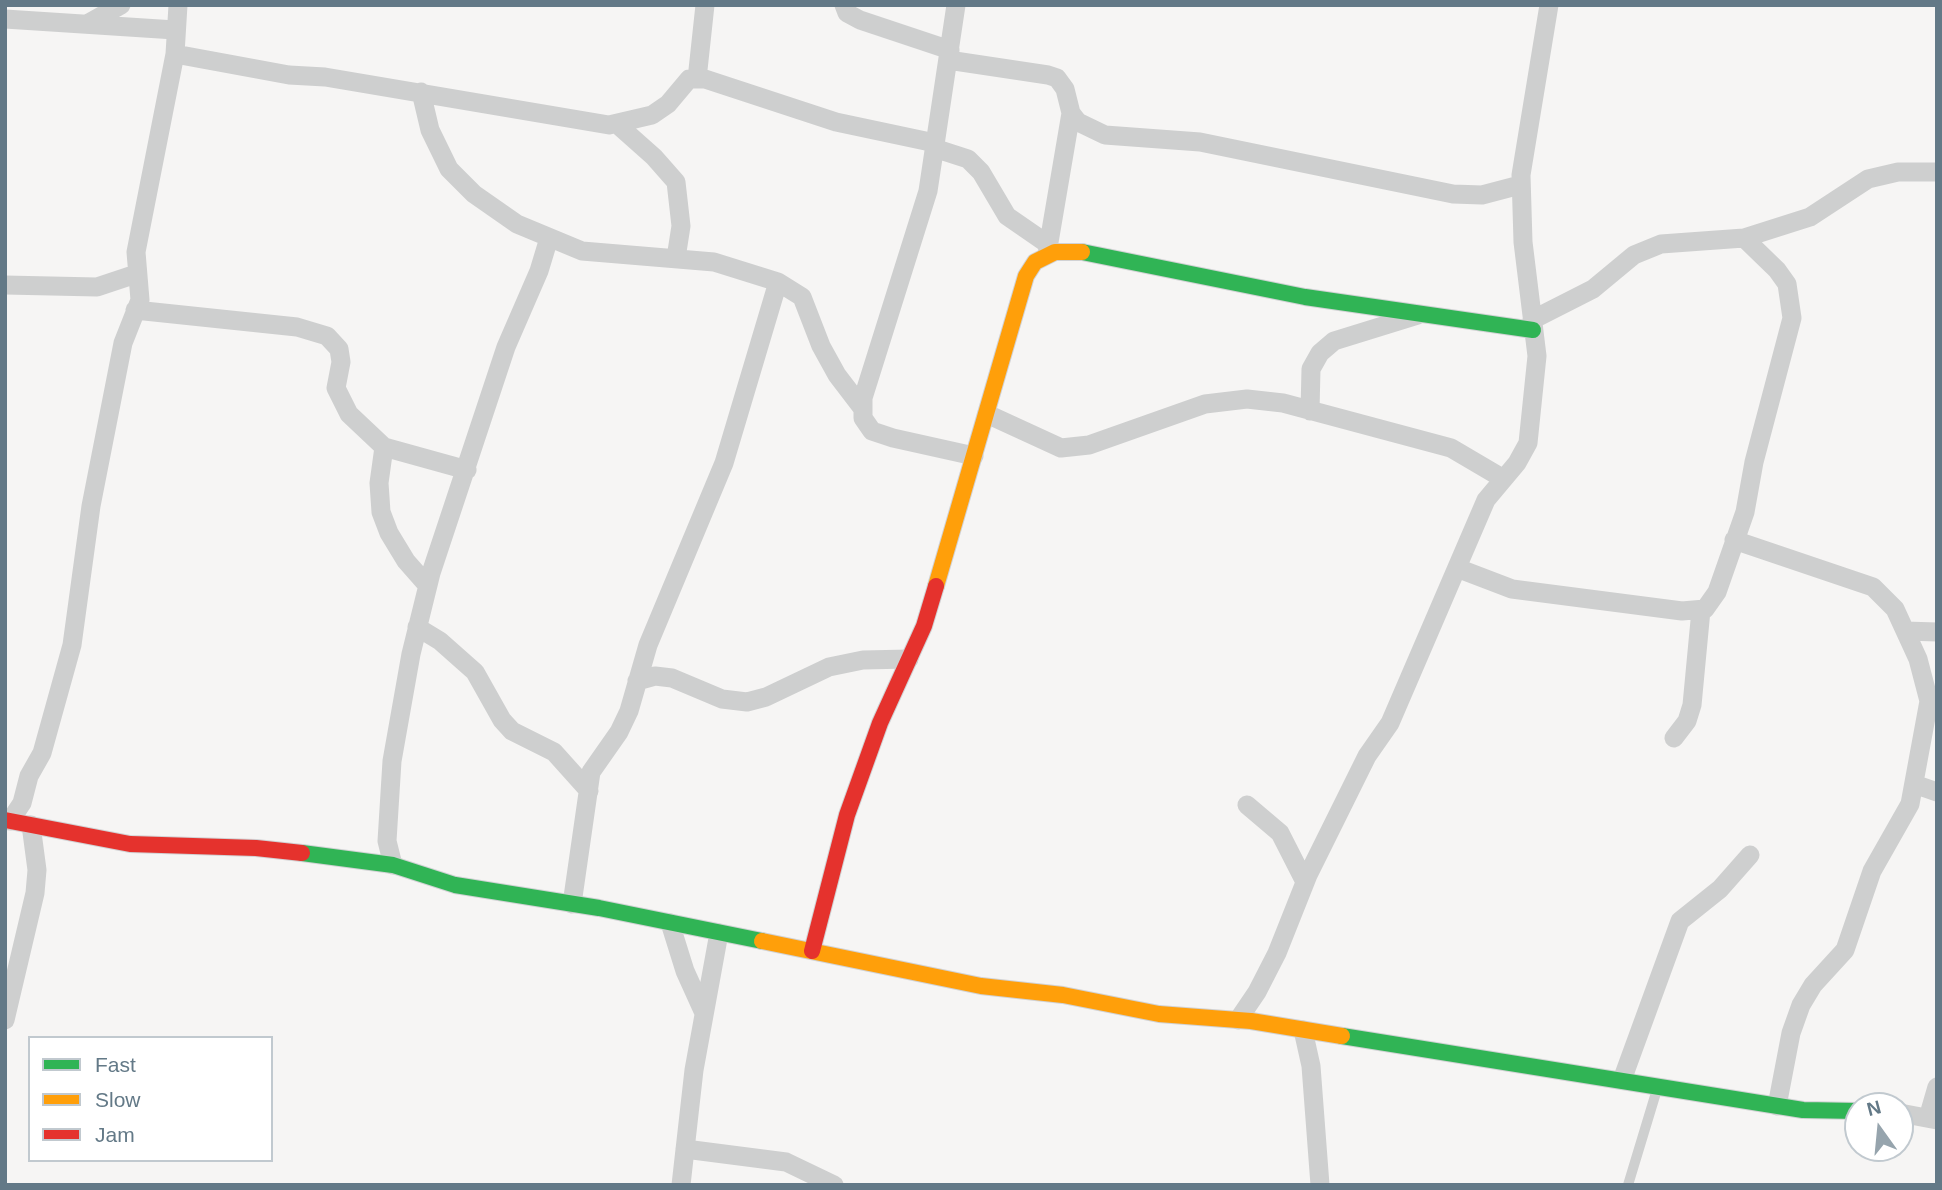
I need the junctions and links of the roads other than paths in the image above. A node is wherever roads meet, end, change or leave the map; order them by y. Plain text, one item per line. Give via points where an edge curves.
1 (121, 5) edge
2 (178, 5) edge
3 (705, 5) edge
4 (844, 5) edge
5 (956, 5) edge
6 (1549, 5) edge
7 (5, 19) edge
8 (87, 24) junction
9 (176, 30) junction
10 (175, 54) junction
11 (949, 55) junction
12 (697, 79) junction
13 (421, 92) junction
14 (1072, 113) junction
15 (618, 125) junction
16 (935, 146) junction
17 (1937, 172) edge
18 (1520, 185) junction
19 (681, 226) junction
20 (549, 238) junction
21 (1744, 238) junction
22 (1048, 250) junction
23 (676, 257) junction
24 (709, 261) junction
25 (136, 274) junction
26 (778, 282) junction
27 (5, 285) edge
28 (135, 310) junction
29 (1421, 313) junction
30 (1532, 325) junction
31 (863, 409) junction
32 (1310, 411) junction
33 (987, 414) junction
34 (384, 447) junction
35 (974, 456) junction
36 (467, 470) junction
37 (1502, 478) junction
38 (1734, 541) junction
39 (1457, 568) junction
40 (428, 586) junction
41 (1702, 610) junction
42 (417, 627) junction
43 (1905, 631) junction
44 (1937, 632) edge
45 (909, 659) junction
46 (637, 681) junction
47 (1674, 738) dead end
48 (1914, 784) junction
49 (589, 791) junction
50 (1937, 792) edge
51 (1247, 805) dead end
52 (8, 820) edge
53 (31, 825) junction
54 (1750, 855) dead end
55 (393, 865) junction
56 (1305, 882) junction
57 (572, 904) junction
58 (670, 923) junction
59 (719, 933) junction
60 (812, 951) junction
61 (1257, 992) junction
62 (704, 1013) junction
63 (5, 1020) edge
64 (1238, 1020) junction
65 (1263, 1023) junction
66 (1303, 1030) junction
67 (1622, 1080) junction
68 (1658, 1086) junction
69 (1937, 1087) edge
70 (1777, 1105) junction
71 (1844, 1110) edge
72 (1914, 1116) edge
73 (1933, 1119) edge
74 (685, 1149) junction
75 (681, 1185) edge
76 (834, 1185) edge
77 (1320, 1185) edge
78 (1629, 1185) edge

1 - 8 street
2 - 9 street
3 - 12 street
4 - 11 street via 847,13 860,20
5 - 11 street
6 - 18 street
7 - 8 street
8 - 9 street
9 - 10 street
10 - 13 street
10 - 25 street via 140,220
11 - 14 street via 1048,75 1065,89
11 - 16 street
12 - 15 street via 689,79 652,115
12 - 16 street via 836,122
13 - 15 street
13 - 20 street via 430,130 449,169 474,194 517,224
14 - 18 street via 1079,122 1105,135 1200,142 1453,194 1482,195
14 - 22 street
15 - 19 street via 676,182
16 - 22 street via 968,159 1007,216
16 - 31 street via 928,191
17 - 21 street via 1898,172 1868,179 1810,217
18 - 30 street
19 - 23 street
19 - 24 street
20 - 23 street via 582,251
20 - 36 street via 506,347
21 - 30 street via 1661,244 1634,255 1593,289
21 - 38 street via 1787,284 1793,318
22 - 29 street via 1080,252 1305,297
22 - 33 street via 1026,276
23 - 24 street
24 - 26 street
25 - 27 street via 97,287
25 - 28 street via 140,300
26 - 31 street via 802,297 821,346
26 - 46 street via 724,463
28 - 34 street via 297,327 327,336 339,349 338,396 349,414
28 - 52 street via 122,342 69,657 42,753 29,776 22,803
29 - 30 street
29 - 32 street via 1334,341 1320,353 1311,369
30 - 37 street via 1537,356 1528,443
31 - 35 street via 872,431
32 - 33 street via 1247,399 1205,404 1089,445 1060,448
32 - 37 street via 1451,448
33 - 35 street
34 - 36 street
34 - 40 street via 381,512 406,561
35 - 45 street via 924,626
36 - 40 street
37 - 39 street via 1486,500
38 - 41 street via 1717,592
38 - 43 street via 1873,587 1895,609
39 - 41 street via 1511,589
39 - 56 street via 1390,723 1367,756
40 - 42 street
41 - 47 street via 1692,705
42 - 49 street via 475,673 512,731 554,752
42 - 55 street via 392,761 387,841
43 - 44 street
43 - 48 street via 1929,701
45 - 46 street via 863,660 829,667 747,702 722,699 672,678 654,676
45 - 60 street via 847,815
46 - 49 street via 619,732 592,772
48 - 50 street
48 - 70 street via 1910,804 1871,871 1845,950 1801,1005
49 - 57 street
51 - 56 street via 1280,833
52 - 53 street
53 - 55 street via 130,844 256,848
53 - 63 street via 35,893
54 - 67 street via 1720,890 1680,921
55 - 57 street via 454,884
56 - 61 street
57 - 58 street
58 - 59 street
58 - 62 street
59 - 60 street
59 - 62 street
60 - 64 street via 981,986 1063,995 1159,1014
61 - 64 street
61 - 65 street
62 - 74 street
64 - 65 street
65 - 66 street
66 - 67 street
66 - 77 street via 1311,1066
67 - 68 street
68 - 70 street
68 - 78 lane
69 - 73 street
70 - 71 street
72 - 73 street
74 - 75 street
74 - 76 street via 786,1162

